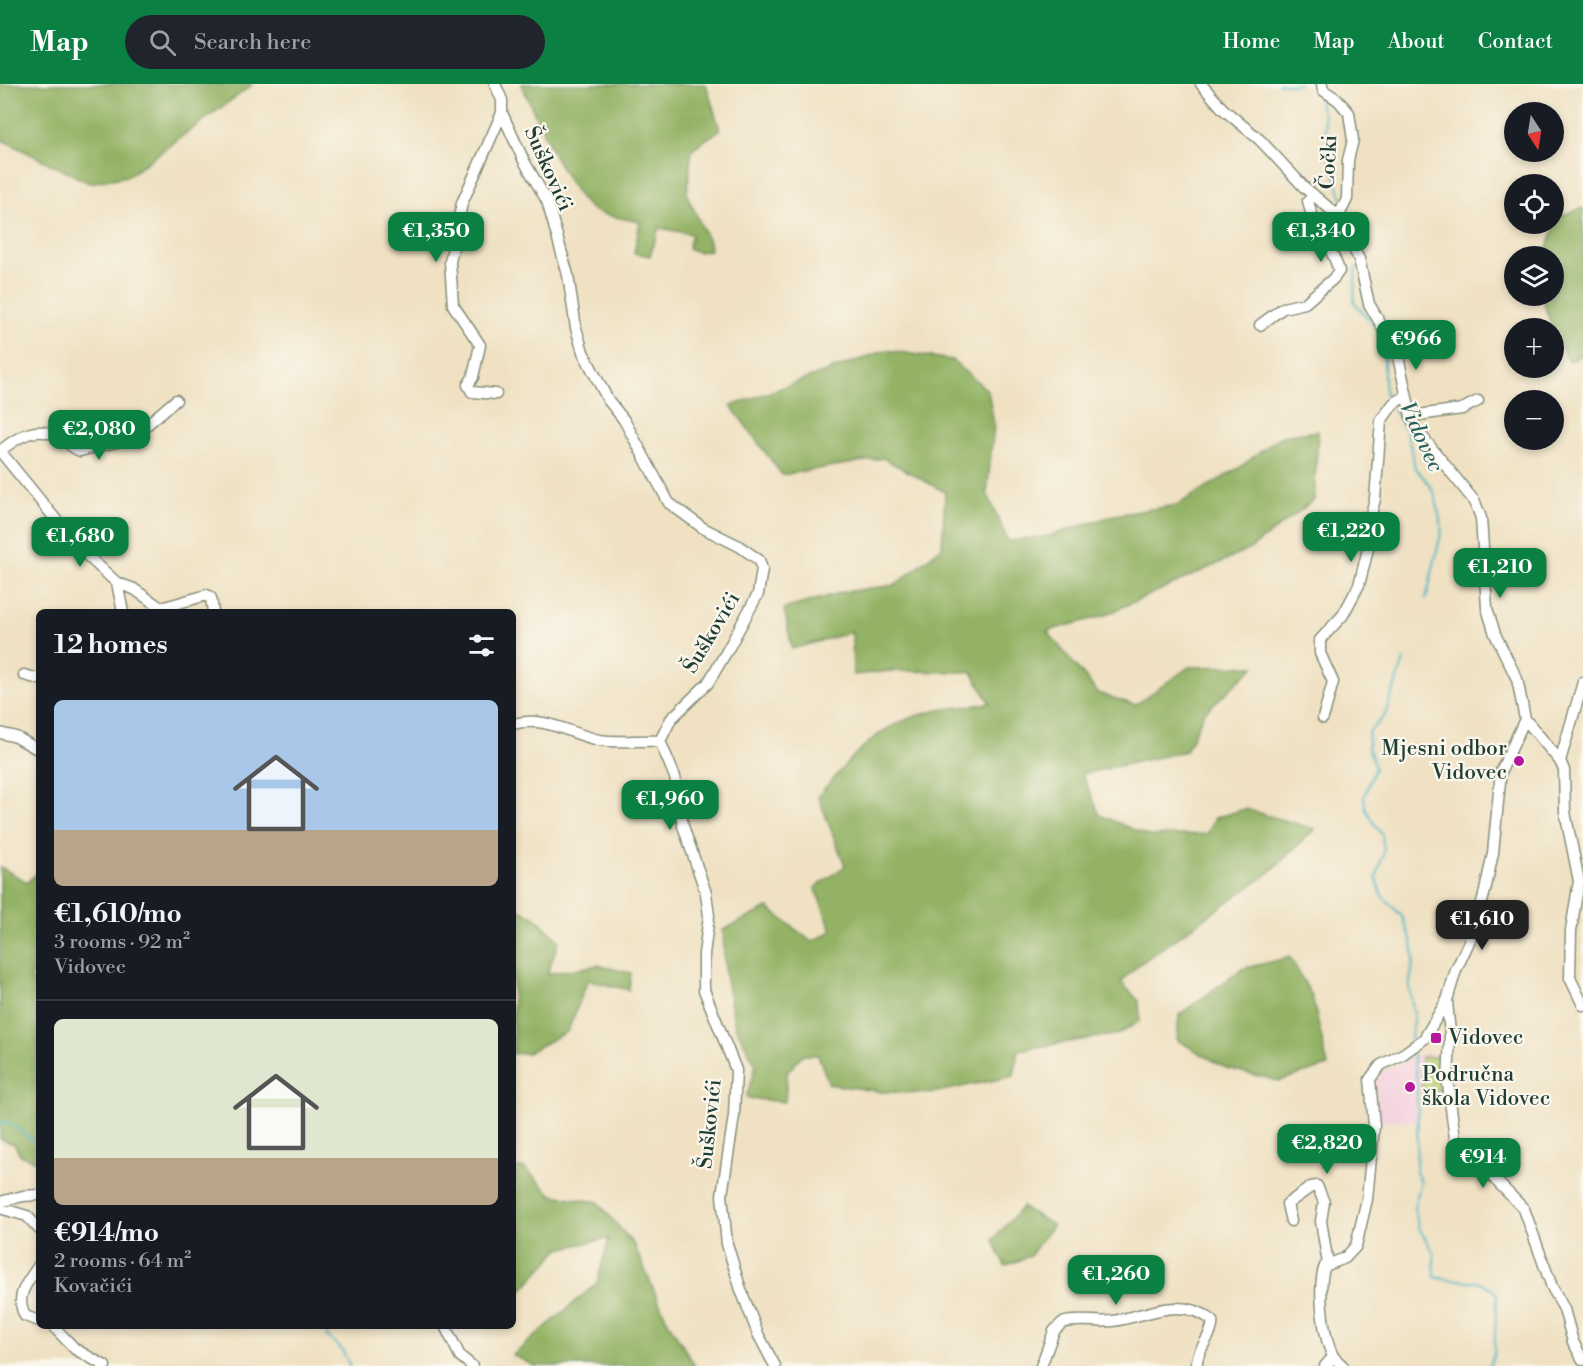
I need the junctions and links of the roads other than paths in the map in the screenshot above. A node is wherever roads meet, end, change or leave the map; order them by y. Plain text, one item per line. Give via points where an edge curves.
1 (495, 84) edge
2 (1201, 84) edge
3 (1322, 84) edge
4 (502, 113) junction
5 (1314, 195) junction
6 (1336, 214) junction
7 (1260, 325) dead end
8 (496, 394) dead end
9 (1406, 396) junction
10 (176, 400) dead end
11 (1478, 401) dead end
12 (1410, 416) junction
13 (0, 451) edge
14 (3, 462) edge
15 (117, 583) junction
16 (122, 609) edge
17 (213, 609) edge
18 (24, 675) dead end
19 (36, 678) edge
20 (1583, 682) edge
21 (1323, 718) dead end
22 (1526, 719) junction
23 (516, 723) edge
24 (0, 733) edge
25 (660, 741) junction
26 (36, 748) edge
27 (1560, 760) junction
28 (1581, 882) edge
29 (1570, 930) junction
30 (1583, 936) edge
31 (1447, 1000) junction
32 (1583, 1005) edge
33 (36, 1195) edge
34 (0, 1202) edge
35 (0, 1208) edge
36 (1291, 1221) dead end
37 (36, 1226) edge
38 (1328, 1264) junction
39 (36, 1269) edge
40 (36, 1320) edge
41 (56, 1329) edge
42 (446, 1329) edge
43 (1334, 1357) junction
44 (1583, 1359) edge
45 (105, 1366) edge
46 (472, 1366) edge
47 (775, 1366) edge
48 (1041, 1366) edge
49 (1197, 1366) edge
50 (1325, 1366) edge
51 (1343, 1366) edge
52 (1582, 1366) edge

1 - 4 street, Šuškovići via 502,100
2 - 5 street
3 - 6 street, Čočki via 1323,90 1349,113 1353,140 1347,199
4 - 8 street, Šuškovići via 462,203 450,262 453,305 480,345 468,385 472,392
4 - 25 street, Šuškovići via 547,201 568,275 578,336 608,400 624,420 669,503 703,528 752,555 762,569 758,594 727,651 708,683 678,710
5 - 6 street
5 - 7 street via 1308,201 1312,218 1339,271 1305,303 1283,308
6 - 9 street via 1357,256 1369,304 1397,352
9 - 12 street
9 - 21 street via 1391,405 1378,432 1375,499 1359,585 1343,615 1320,640 1320,654 1333,682
10 - 13 street via 136,434 121,441 80,451 40,430 18,437
11 - 12 street via 1462,409
12 - 22 street via 1417,430 1465,487 1480,518 1487,608 1517,679
13 - 14 street
14 - 15 street via 79,548
15 - 16 street
15 - 17 street via 134,589 161,608 207,595
18 - 19 street
20 - 27 street
22 - 27 street
22 - 31 street via 1501,771 1493,854 1485,891
23 - 25 street via 546,723 600,740
24 - 26 street
25 - 47 street, Šuškovići via 675,777 683,826 706,893 709,916 704,990 736,1070 734,1116 722,1195 728,1244 741,1290
27 - 28 street via 1565,776 1565,812
28 - 29 street
29 - 30 street
29 - 32 street via 1570,978
31 - 38 street via 1424,1039 1381,1065 1370,1079 1374,1135 1367,1198 1356,1246 1345,1258
31 - 44 street via 1448,1085 1455,1140 1524,1209 1573,1342
33 - 34 street
35 - 37 street via 27,1216
36 - 38 street via 1287,1204 1317,1186 1324,1202 1321,1221
38 - 43 street via 1322,1272 1321,1297
39 - 40 street via 20,1299 25,1316
41 - 45 street via 75,1349
42 - 46 street via 460,1356
43 - 50 street
43 - 51 street
44 - 52 street
48 - 49 street via 1054,1331 1066,1322 1112,1321 1166,1307 1204,1315 1213,1323

